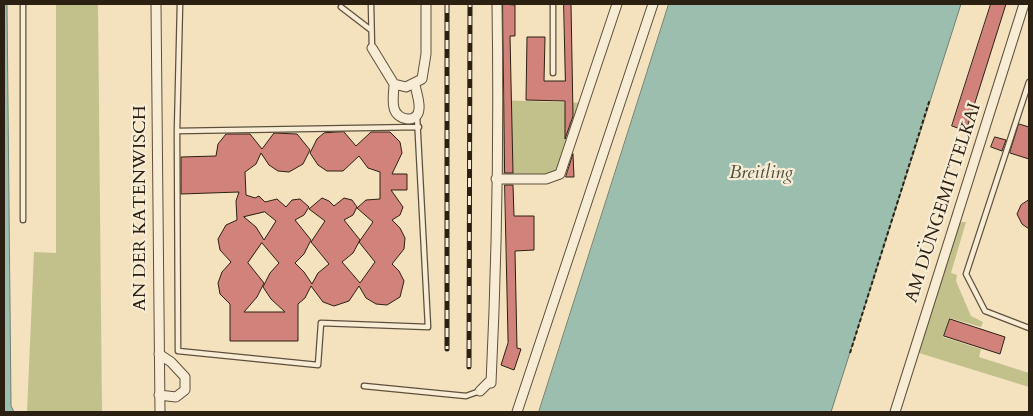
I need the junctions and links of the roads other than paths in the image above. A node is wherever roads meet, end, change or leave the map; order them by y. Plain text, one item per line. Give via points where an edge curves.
1 (22, 4) edge
2 (156, 4) edge
3 (180, 4) edge
4 (371, 4) edge
5 (426, 4) edge
6 (497, 4) edge
7 (553, 4) edge
8 (617, 4) edge
9 (653, 4) edge
10 (1024, 4) edge
11 (340, 7) dead end
12 (371, 30) junction
13 (372, 48) joint
14 (553, 73) dead end
15 (1029, 82) edge
16 (394, 84) junction
17 (415, 84) junction
18 (417, 115) junction
19 (419, 127) junction
20 (177, 131) junction
21 (496, 179) junction
22 (23, 220) dead end
23 (1029, 328) edge
24 (159, 354) junction
25 (364, 386) dead end
26 (480, 391) joint
27 (159, 395) junction
28 (160, 412) edge
29 (517, 412) edge
30 (895, 412) edge

1 - 22 lane
2 - 24 street, AN DER KATENWISCH
3 - 20 lane
4 - 12 lane
5 - 17 street via 426,54 422,79
6 - 21 street
7 - 14 lane
8 - 21 street via 560,174 546,179
9 - 29 street
10 - 30 street, AM DÜNGEMITTELKAI
11 - 12 lane
12 - 13 lane
13 - 16 street
15 - 23 lane via 966,274 985,311
16 - 17 street via 406,87
16 - 18 street via 393,108 396,115 402,119
17 - 18 street
18 - 19 lane
19 - 20 lane
19 - 20 lane via 428,327 321,323 318,365 178,351
21 - 26 street via 491,383 488,382
24 - 27 street, AN DER KATENWISCH
24 - 27 street via 185,377 185,390 176,397
25 - 26 lane via 466,396
27 - 28 street, AN DER KATENWISCH

